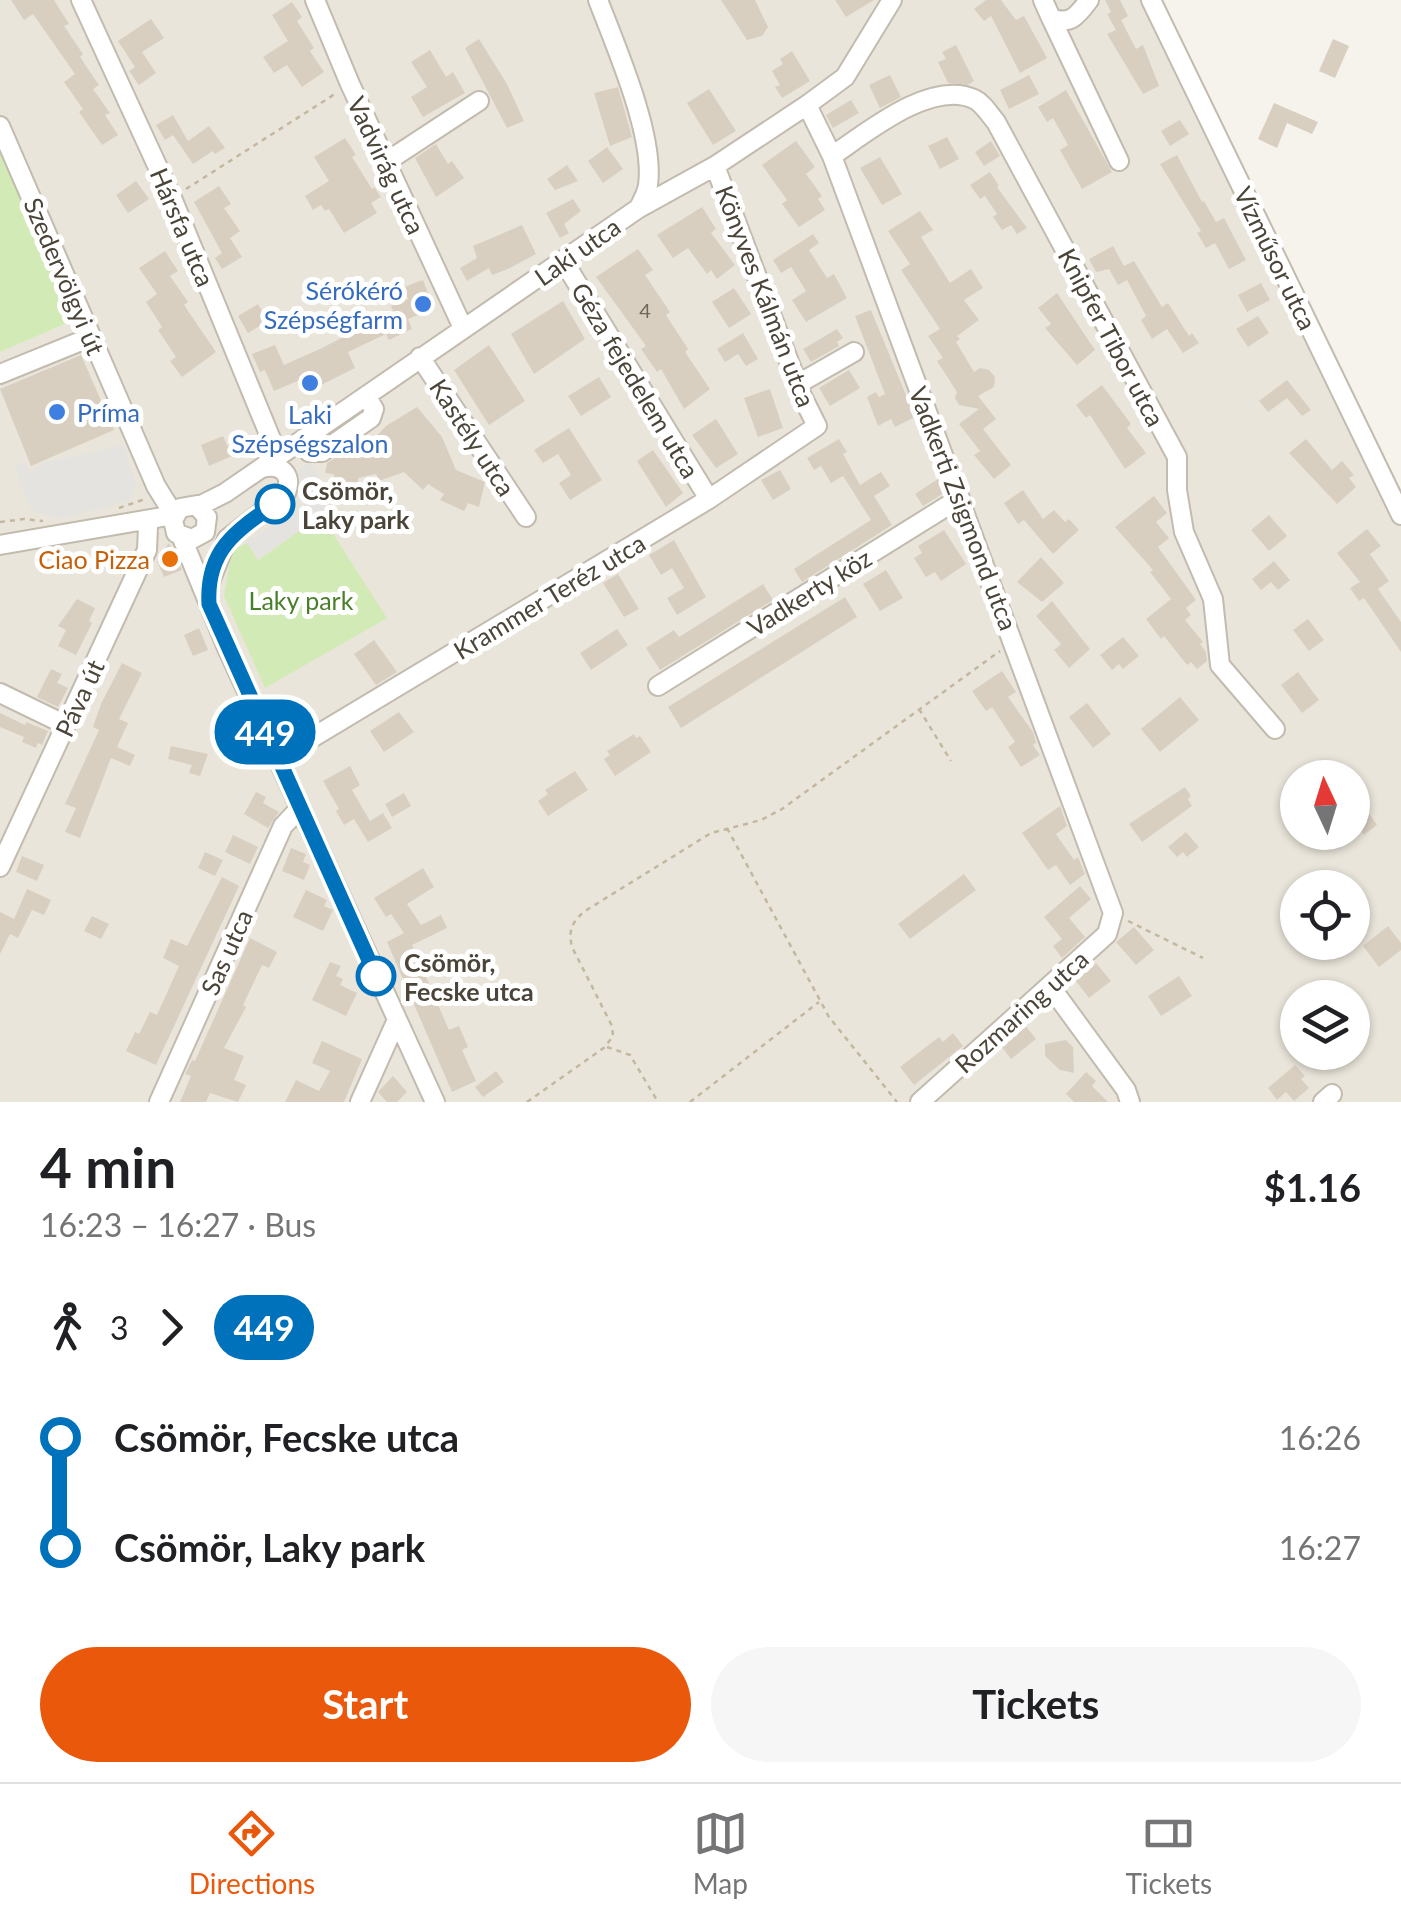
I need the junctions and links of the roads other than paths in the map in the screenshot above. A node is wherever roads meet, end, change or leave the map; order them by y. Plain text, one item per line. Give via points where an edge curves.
1 (81, 0) edge
2 (315, 0) edge
3 (598, 0) edge
4 (892, 0) edge
5 (1042, 0) edge
6 (1089, 0) edge
7 (1151, 0) edge
8 (1051, 18) junction
9 (478, 100) dead end
10 (807, 105) junction
11 (0, 126) edge
12 (832, 156) junction
13 (1118, 161) dead end
14 (386, 162) junction
15 (715, 166) junction
16 (639, 208) junction
17 (564, 262) junction
18 (463, 328) junction
19 (92, 337) junction
20 (854, 352) dead end
21 (420, 357) junction
22 (0, 374) edge
23 (798, 384) junction
24 (818, 426) joint
25 (278, 456) junction
26 (144, 458) junction
27 (124, 464) dead end
28 (262, 468) junction
29 (239, 484) junction
30 (152, 488) junction
31 (960, 498) junction
32 (709, 499) junction
33 (1400, 509) edge
34 (526, 517) dead end
35 (184, 519) junction
36 (143, 525) junction
37 (207, 528) junction
38 (224, 544) junction
39 (0, 546) edge
40 (208, 596) junction
41 (658, 686) dead end
42 (0, 693) edge
43 (66, 725) junction
44 (1275, 729) dead end
45 (278, 759) junction
46 (300, 808) junction
47 (0, 867) edge
48 (1113, 914) joint
49 (1050, 986) junction
50 (396, 1022) junction
51 (159, 1102) edge
52 (360, 1102) edge
53 (435, 1102) edge
54 (920, 1102) edge
55 (1130, 1102) edge

1 - 25 street, Hársfa utca via 172,198
2 - 14 street, Vadvirág utca
3 - 16 street via 646,149 648,184
4 - 10 street, Laki utca via 845,77
5 - 8 street
6 - 8 street via 1070,21
7 - 33 street, Vízműsor utca
8 - 13 street
9 - 14 street
10 - 12 street, Vadkerti Zsigmond utca
10 - 15 street, Laki utca
11 - 19 street, Szedervölgyi út
12 - 31 street, Vadkerti Zsigmond utca
12 - 44 street, Knipfer Tibor utca via 894,114 936,97 958,94 978,101 996,122 1177,458 1184,532 1213,599 1220,665
14 - 18 street, Vadvirág utca
15 - 16 street, Laki utca
15 - 23 street, Könyves Kálmán utca
16 - 17 street, Laki utca
17 - 18 street, Laki utca
17 - 32 street, Géza fejedelem utca
18 - 21 street, Laki utca
19 - 22 street
19 - 26 street, Szedervölgyi út
20 - 23 street
21 - 25 street, Laki utca
21 - 34 street, Kastély utca
23 - 24 street, Könyves Kálmán utca
24 - 32 street, Krammer Teréz utca
25 - 28 street, Laki utca
26 - 27 street
26 - 30 street, Szedervölgyi út
28 - 29 street, Laki utca
28 - 38 street via 284,471 286,494
29 - 35 street, Laki utca
29 - 37 street, Laki utca
30 - 35 street, Szedervölgyi út
30 - 36 street via 152,510
31 - 41 street, Vadkerty köz
31 - 48 street, Vadkerti Zsigmond utca
32 - 45 street, Krammer Teréz utca
35 - 36 street
35 - 37 street via 205,512
35 - 37 street via 192,540
35 - 40 street
36 - 39 street via 115,518
36 - 43 street, Páva út via 147,550
37 - 38 street
37 - 40 street
38 - 40 street
40 - 45 street
42 - 43 street
43 - 47 street, Páva út
45 - 46 street
46 - 50 street
46 - 51 street, Sas utca via 283,826
48 - 49 street, Rozmaring utca via 1107,934
49 - 54 street, Rozmaring utca
49 - 55 street
50 - 52 street
50 - 53 street

